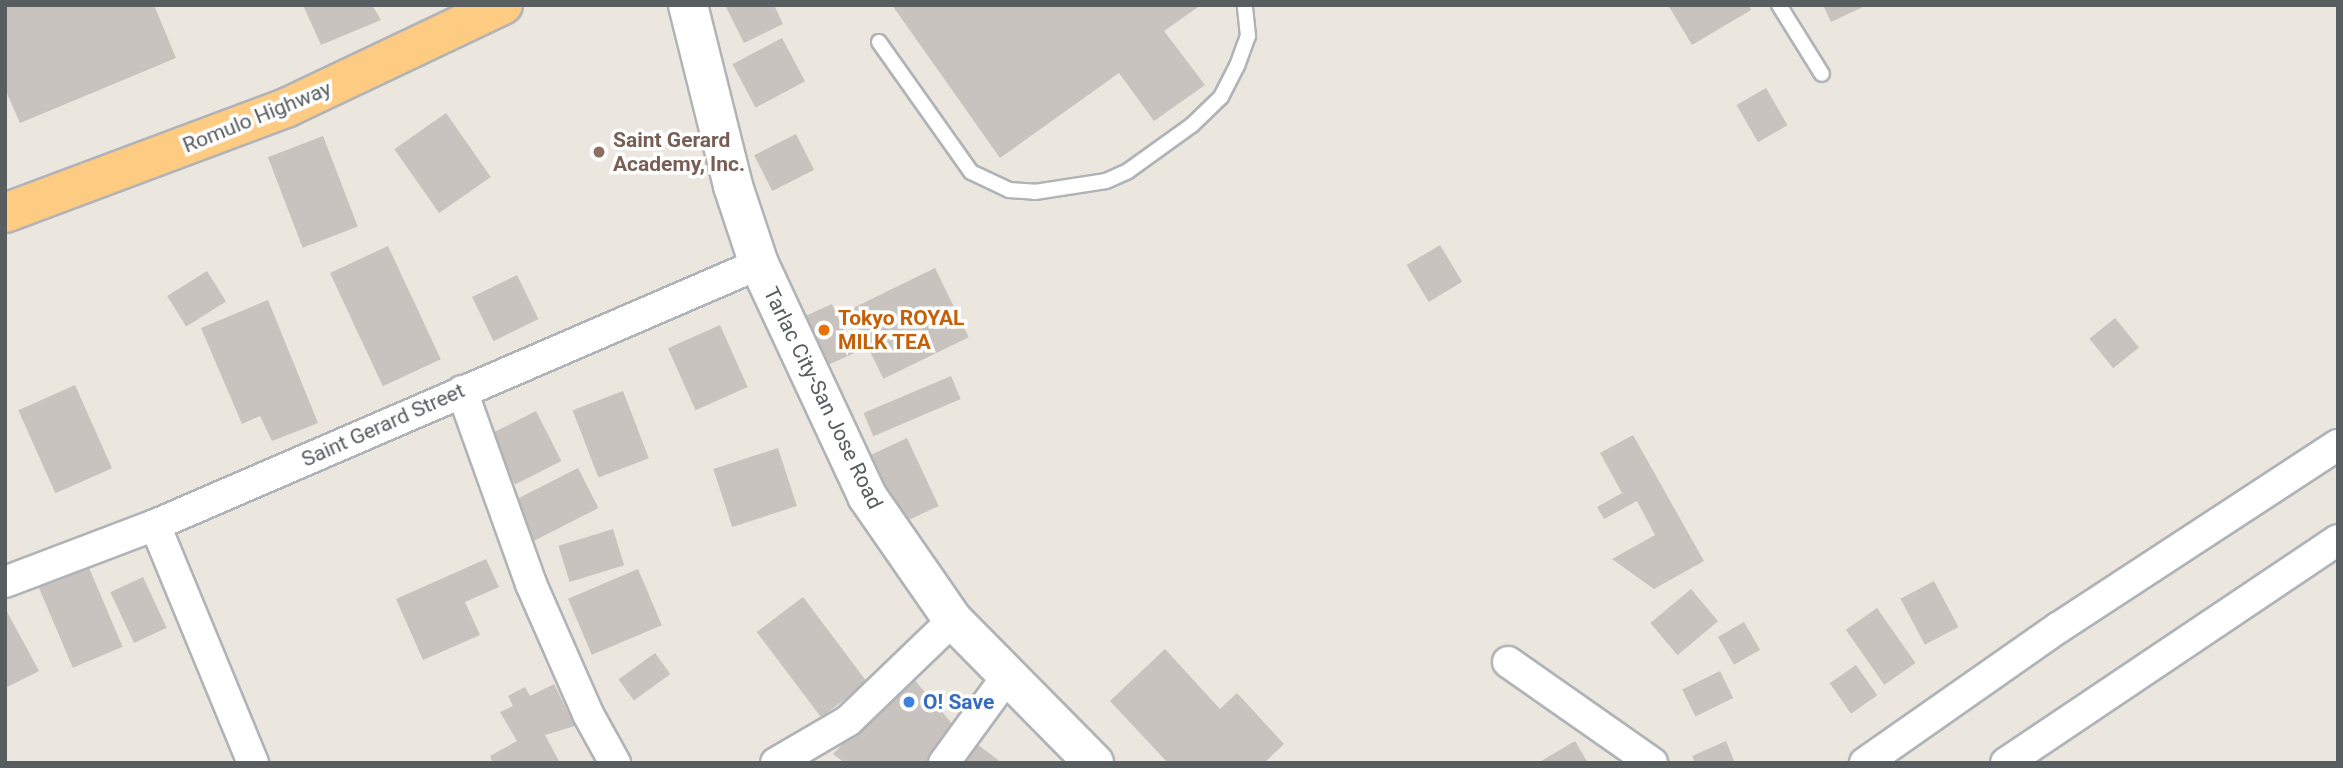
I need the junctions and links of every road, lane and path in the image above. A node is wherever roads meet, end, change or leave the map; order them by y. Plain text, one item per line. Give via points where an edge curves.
1 (503, 5) edge
2 (688, 5) edge
3 (1245, 5) edge
4 (1779, 5) edge
5 (879, 42) dead end
6 (1822, 74) dead end
7 (5, 214) edge
8 (759, 264) junction
9 (462, 391) junction
10 (2338, 446) edge
11 (155, 526) junction
12 (2338, 540) edge
13 (5, 582) edge
14 (953, 620) junction
15 (1508, 662) dead end
16 (1006, 678) junction
17 (253, 763) edge
18 (615, 763) edge
19 (776, 763) edge
20 (944, 763) edge
21 (1094, 763) edge
22 (1652, 763) edge
23 (1865, 763) edge
24 (2006, 763) edge

1 - 7 highway, Romulo Highway via 286,108
2 - 8 main road, Tarlac City-San Jose Road via 733,186
3 - 5 lane via 1248,36 1237,66 1221,97 1192,125 1128,171 1106,181 1035,192 1009,190 971,172
4 - 6 lane
8 - 9 street, Saint Gerard Street
8 - 14 main road, Tarlac City-San Jose Road via 867,496
9 - 11 street, Saint Gerard Street
9 - 18 street via 531,584 588,714
10 - 23 street via 2058,628
11 - 13 street, Saint Gerard Street
11 - 17 street
12 - 24 street
14 - 16 main road, Tarlac City-San Jose Road
14 - 19 street via 848,721
15 - 22 street
16 - 20 street
16 - 21 main road, Tarlac City-San Jose Road

